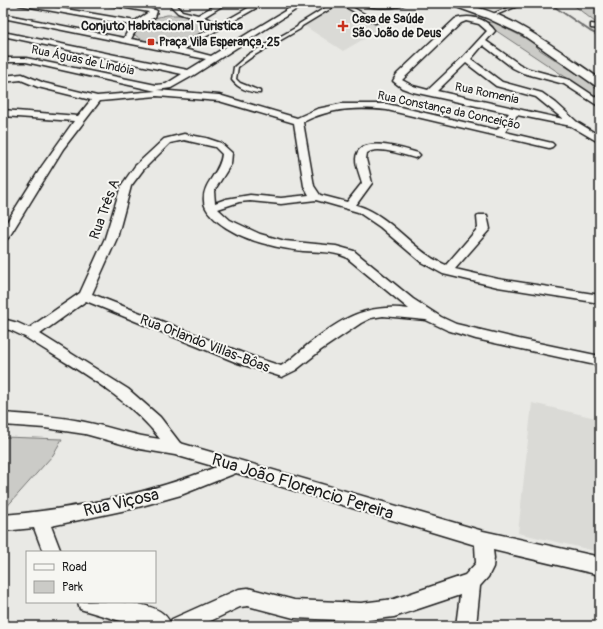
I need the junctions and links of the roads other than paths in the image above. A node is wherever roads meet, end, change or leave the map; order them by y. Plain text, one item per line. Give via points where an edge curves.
1 (19, 3) edge
2 (110, 3) edge
3 (150, 3) edge
4 (182, 3) edge
5 (224, 3) edge
6 (262, 3) edge
7 (303, 3) edge
8 (339, 3) edge
9 (342, 3) edge
10 (358, 3) edge
11 (404, 3) edge
12 (448, 3) edge
13 (459, 4) edge
14 (520, 4) edge
15 (175, 7) edge
16 (153, 11) junction
17 (3, 16) edge
18 (490, 16) junction
19 (199, 17) junction
20 (376, 22) dead end
21 (134, 23) junction
22 (47, 24) junction
23 (220, 27) junction
24 (3, 34) edge
25 (24, 39) junction
26 (537, 40) junction
27 (128, 41) junction
28 (482, 41) junction
29 (177, 50) junction
30 (214, 59) junction
31 (466, 59) junction
32 (3, 60) edge
33 (191, 73) junction
34 (22, 77) junction
35 (3, 79) edge
36 (600, 84) edge
37 (258, 92) dead end
38 (430, 93) junction
39 (97, 99) junction
40 (600, 104) edge
41 (515, 111) junction
42 (3, 113) edge
43 (80, 119) junction
44 (298, 121) junction
45 (574, 124) junction
46 (499, 133) junction
47 (600, 140) edge
48 (549, 145) dead end
49 (415, 155) dead end
50 (316, 197) junction
51 (350, 206) junction
52 (212, 208) junction
53 (484, 217) dead end
54 (3, 236) edge
55 (447, 270) junction
56 (85, 296) junction
57 (600, 299) edge
58 (429, 316) junction
59 (3, 324) edge
60 (30, 334) junction
61 (600, 361) edge
62 (3, 419) edge
63 (176, 448) junction
64 (236, 466) junction
65 (40, 520) junction
66 (5, 526) edge
67 (482, 539) junction
68 (52, 551) edge
69 (600, 566) edge
70 (472, 582) junction
71 (90, 603) edge
72 (162, 626) edge
73 (179, 626) edge
74 (466, 626) edge

1 - 21 street
2 - 16 street
3 - 16 street
4 - 15 street
5 - 19 street
6 - 23 street
7 - 30 street
8 - 37 lane via 331,5 236,67 234,79 238,84
9 - 20 lane
10 - 11 lane via 390,6
12 - 26 main road via 481,14
13 - 18 main road
14 - 18 lane
15 - 19 street
16 - 21 street via 152,15
17 - 22 street, Rua Águas de Lindóia
18 - 26 main road
19 - 23 street
21 - 27 street
22 - 25 street
22 - 27 street, Rua Águas de Lindóia
23 - 29 street
24 - 25 street, Rua Águas de Lindóia
25 - 33 street, Rua Águas de Lindóia
26 - 36 main road
27 - 29 street, Rua Águas de Lindóia
28 - 31 street
28 - 38 street, Rua Romenia via 491,30 471,19 461,19 400,76 397,82 402,86
28 - 40 street via 516,66 567,82
29 - 30 street
30 - 33 street
31 - 38 street
31 - 45 street via 499,84 539,95
32 - 33 street, Rua Águas de Lindóia via 26,60 156,88 168,86
32 - 34 street
34 - 35 street
34 - 39 street via 41,85
38 - 41 street, Rua Romenia
39 - 43 street
39 - 44 street via 158,93 219,98
41 - 45 street, Rua Romenia
41 - 46 street
42 - 43 street
43 - 54 street
44 - 46 street, Rua Constança da Conceição via 326,109 370,105
44 - 50 street via 307,178
45 - 47 street
46 - 48 street, Rua Constança da Conceição
49 - 51 street via 374,146 365,148 361,159 367,183
50 - 51 street
50 - 52 street via 281,201 239,199
51 - 55 street via 372,216 425,258
52 - 56 street, Rua Três A via 208,195 226,164 224,149 206,141 184,137 167,141 139,168 126,186 111,238
52 - 58 street via 226,224 283,244 342,250
53 - 55 street via 484,229
55 - 57 street via 498,283
56 - 58 street, Rua Orlando Villas-Bôas via 282,372 360,317 394,312
56 - 60 street
58 - 61 street via 464,331
59 - 60 street
60 - 63 street via 123,393 155,421
62 - 63 street, Rua João Florencio Pereira via 85,428 140,443
63 - 64 street, Rua João Florencio Pereira
64 - 65 street, Rua Viçosa via 181,488 131,502
64 - 67 street, Rua João Florencio Pereira
65 - 66 street, Rua Viçosa
65 - 68 street
67 - 69 street, Rua João Florencio Pereira
67 - 70 street via 486,563
70 - 73 street via 394,608 361,612 294,608 248,597 238,598
70 - 74 street
71 - 72 street via 124,613 146,615

